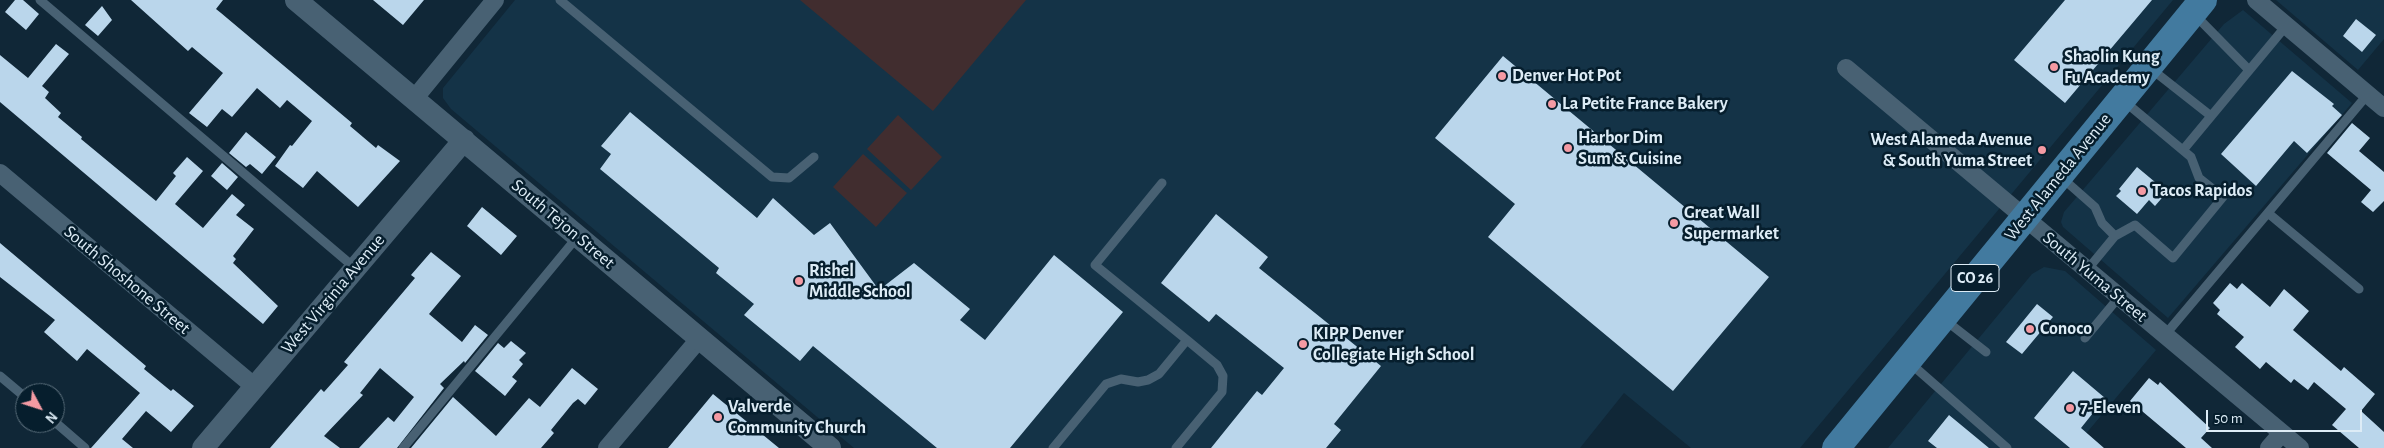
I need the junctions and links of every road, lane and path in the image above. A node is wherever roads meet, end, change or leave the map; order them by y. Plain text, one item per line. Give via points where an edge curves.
1 (40, 0) edge
2 (495, 0) edge
3 (560, 0) edge
4 (2256, 0) edge
5 (304, 2) edge
6 (2198, 6) edge
7 (2286, 26) junction
8 (2149, 67) junction
9 (1846, 68) dead end
10 (2249, 70) junction
11 (2368, 94) junction
12 (414, 99) junction
13 (2122, 99) junction
14 (2384, 108) edge
15 (2211, 116) junction
16 (464, 140) junction
17 (2183, 150) junction
18 (814, 157) dead end
19 (0, 174) edge
20 (2059, 175) junction
21 (1162, 183) dead end
22 (2268, 213) junction
23 (2024, 218) junction
24 (578, 236) junction
25 (2116, 236) junction
26 (355, 268) junction
27 (2087, 270) junction
28 (2359, 289) dead end
29 (2119, 297) junction
30 (1943, 318) junction
31 (2164, 335) junction
32 (700, 338) junction
33 (2085, 338) dead end
34 (1187, 340) junction
35 (1986, 352) dead end
36 (1908, 361) junction
37 (0, 376) edge
38 (255, 387) junction
39 (15, 389) edge
40 (65, 431) edge
41 (2282, 433) junction
42 (820, 445) edge
43 (85, 448) edge
44 (203, 448) edge
45 (402, 448) edge
46 (607, 448) edge
47 (1053, 448) edge
48 (1176, 448) edge
49 (1836, 448) edge
50 (2007, 448) edge
51 (2269, 448) edge
52 (2300, 448) edge

1 - 26 lane
2 - 12 street
3 - 18 lane via 772,177 789,178
4 - 7 street
5 - 12 street, South Tejon Street
6 - 8 main road, West Alameda Avenue / CO 26
6 - 10 lane
7 - 10 lane
7 - 11 street
8 - 13 main road, West Alameda Avenue / CO 26
8 - 15 lane
9 - 23 street, South Yuma Street
10 - 15 lane
11 - 14 street
11 - 22 lane
12 - 16 street, South Tejon Street
13 - 17 lane
13 - 20 main road, West Alameda Avenue / CO 26
15 - 17 lane
16 - 24 street, South Tejon Street
16 - 26 street, West Virginia Avenue
17 - 25 lane via 2191,157 2199,178 2223,198 2173,258 2135,226
19 - 38 street, South Shoshone Street
20 - 23 main road, West Alameda Avenue / CO 26
20 - 25 lane via 2095,207 2102,223
21 - 34 lane via 1095,265
22 - 28 lane
22 - 31 lane
23 - 27 street, South Yuma Street
23 - 30 main road, West Alameda Avenue / CO 26
24 - 32 street, South Tejon Street
24 - 45 lane
25 - 27 lane
26 - 38 street, West Virginia Avenue
27 - 29 street, South Yuma Street
29 - 31 street, South Yuma Street
29 - 33 lane
30 - 35 lane
30 - 36 main road, West Alameda Avenue / CO 26
31 - 41 street, South Yuma Street
32 - 42 street, South Tejon Street
32 - 46 street
34 - 47 lane via 1159,374 1148,380 1122,379 1106,384
34 - 48 lane via 1216,365 1223,376 1222,392
36 - 49 main road, West Alameda Avenue / CO 26
36 - 50 lane
37 - 39 lane
38 - 44 street, West Virginia Avenue
40 - 43 lane
41 - 51 street
41 - 52 street, South Yuma Street

